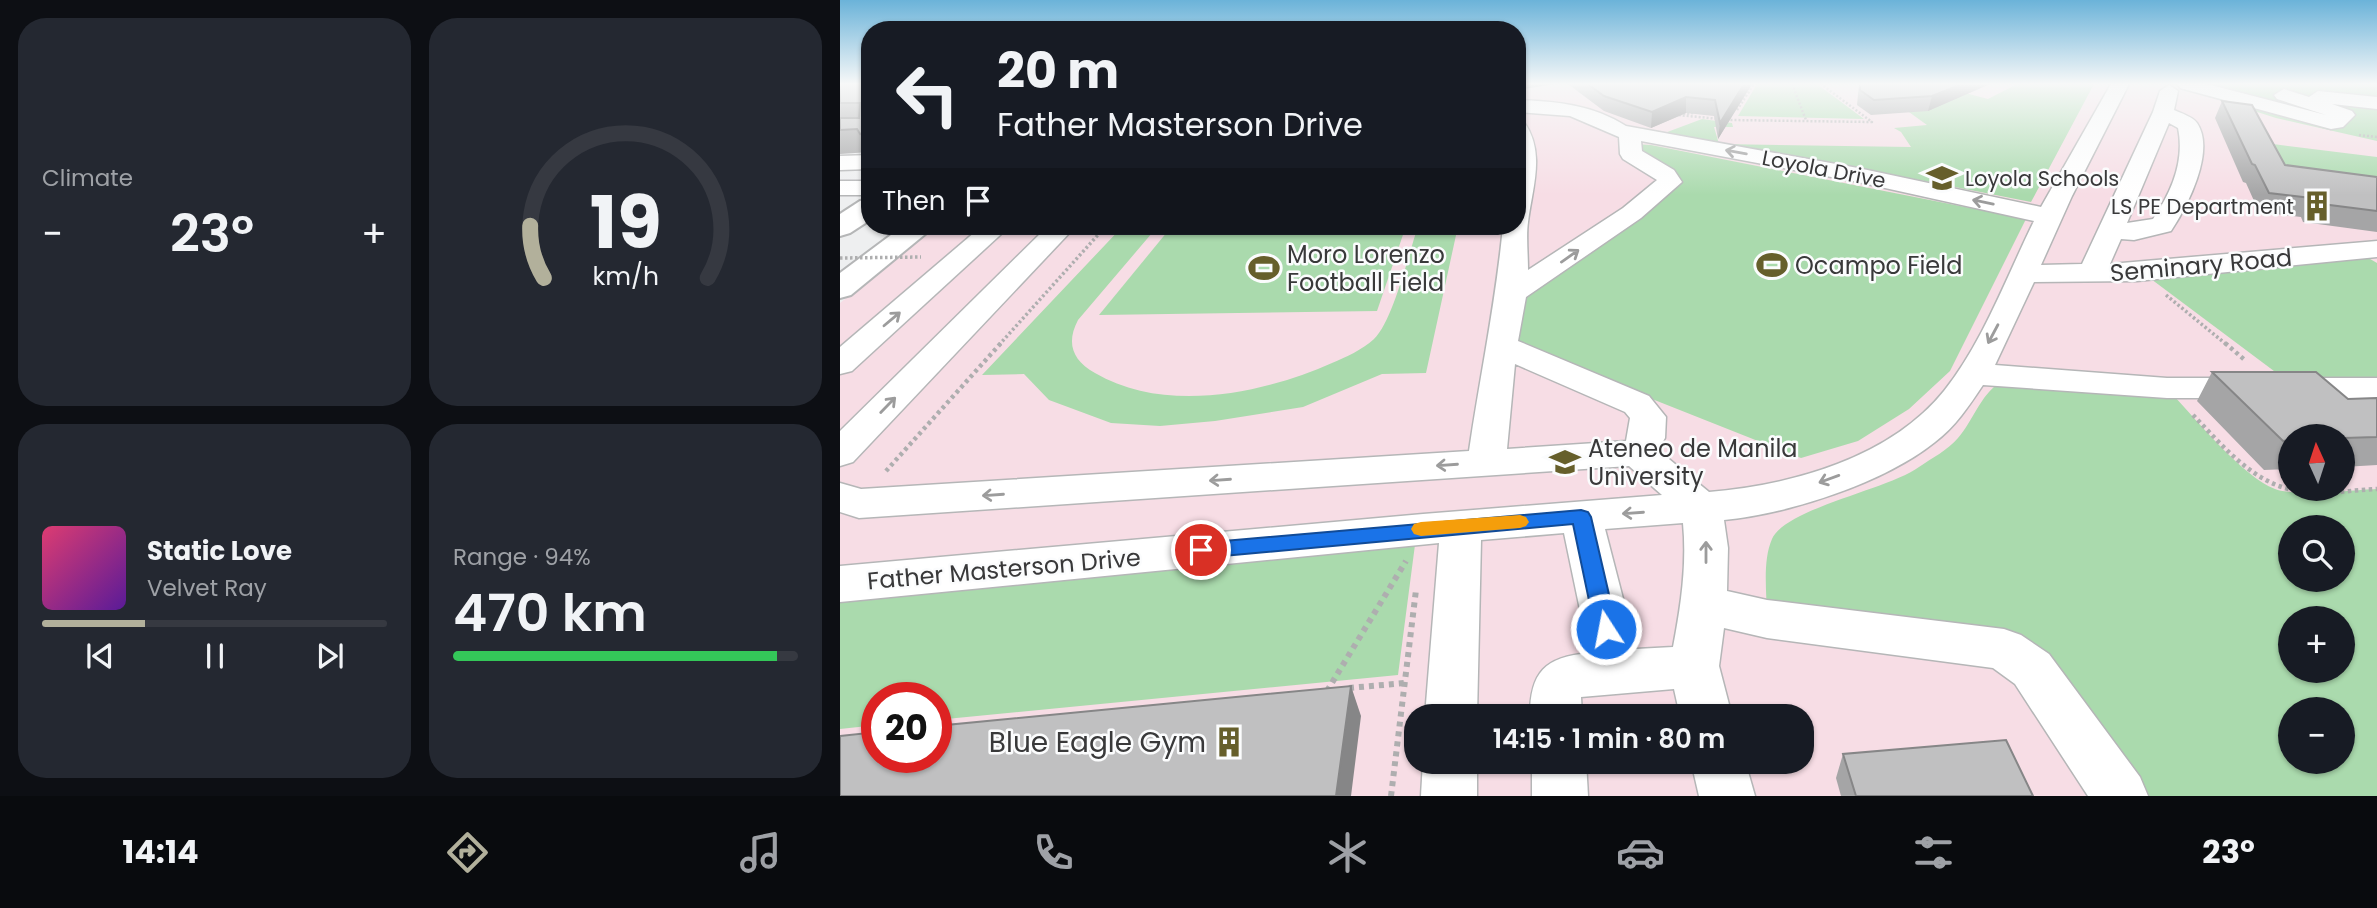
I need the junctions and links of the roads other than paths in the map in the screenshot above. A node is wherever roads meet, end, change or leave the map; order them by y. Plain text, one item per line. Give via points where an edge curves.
1 (1602, 121) edge
2 (2100, 121) edge
3 (2156, 121) edge
4 (2186, 121) edge
5 (1629, 133) junction
6 (861, 162) edge
7 (840, 163) edge
8 (840, 188) edge
9 (861, 188) edge
10 (861, 213) edge
11 (2050, 217) junction
12 (840, 227) edge
13 (2112, 230) junction
14 (909, 235) edge
15 (987, 235) edge
16 (1054, 235) edge
17 (1515, 235) edge
18 (2377, 249) edge
19 (2025, 274) junction
20 (2092, 274) junction
21 (840, 288) edge
22 (1512, 293) junction
23 (1501, 346) junction
24 (840, 364) edge
25 (1972, 374) junction
26 (2374, 396) edge
27 (2323, 410) edge
28 (840, 453) edge
29 (1637, 453) junction
30 (1486, 462) junction
31 (850, 501) edge
32 (1702, 508) junction
33 (1581, 517) junction
34 (1436, 530) junction
35 (840, 584) edge
36 (1704, 605) junction
37 (1694, 666) junction
38 (1619, 672) junction
39 (1559, 699) edge
40 (1450, 704) edge
41 (1703, 704) edge
42 (1450, 774) edge
43 (1559, 774) edge
44 (1721, 774) edge
45 (1449, 796) edge
46 (1560, 796) edge
47 (1727, 796) edge
48 (2120, 796) edge

1 - 5 lane, Loyola Drive
2 - 11 lane, Father Masterson Drive
3 - 13 lane
4 - 13 lane via 2190,132 2187,176 2162,225 2134,232
11 -> 5 lane, Loyola Drive via 1858,174
22 -> 5 lane via 1632,214 1670,182 1631,154
6 - 7 lane
8 - 9 lane
10 - 12 main road
11 - 19 lane, Father Masterson Drive
13 - 20 lane
14 - 21 main road
24 -> 15 lane
28 -> 16 lane
17 - 22 lane
18 - 20 lane, Seminary Road
19 - 20 lane, Seminary Road
19 -> 25 lane, Father Masterson Drive
22 - 23 lane
23 - 29 lane via 1636,404 1648,417 1646,438
23 - 30 lane
25 - 26 lane via 2167,388 2276,386
25 -> 32 lane, Father Masterson Drive via 1942,416 1899,450 1797,491 1751,503
26 - 27 lane via 2374,408
29 - 30 lane
29 - 32 lane
30 -> 31 lane
32 -> 33 lane, Father Masterson Drive
36 -> 32 lane via 1707,548
33 - 34 lane, Father Masterson Drive
33 - 38 lane
34 - 35 lane, Father Masterson Drive
34 - 40 lane
36 - 37 lane
36 - 48 lane via 1767,619 2004,649 2032,669
37 - 38 lane
37 - 41 lane
38 - 39 lane via 1574,676
42 - 45 lane
43 - 46 lane
44 - 47 lane

